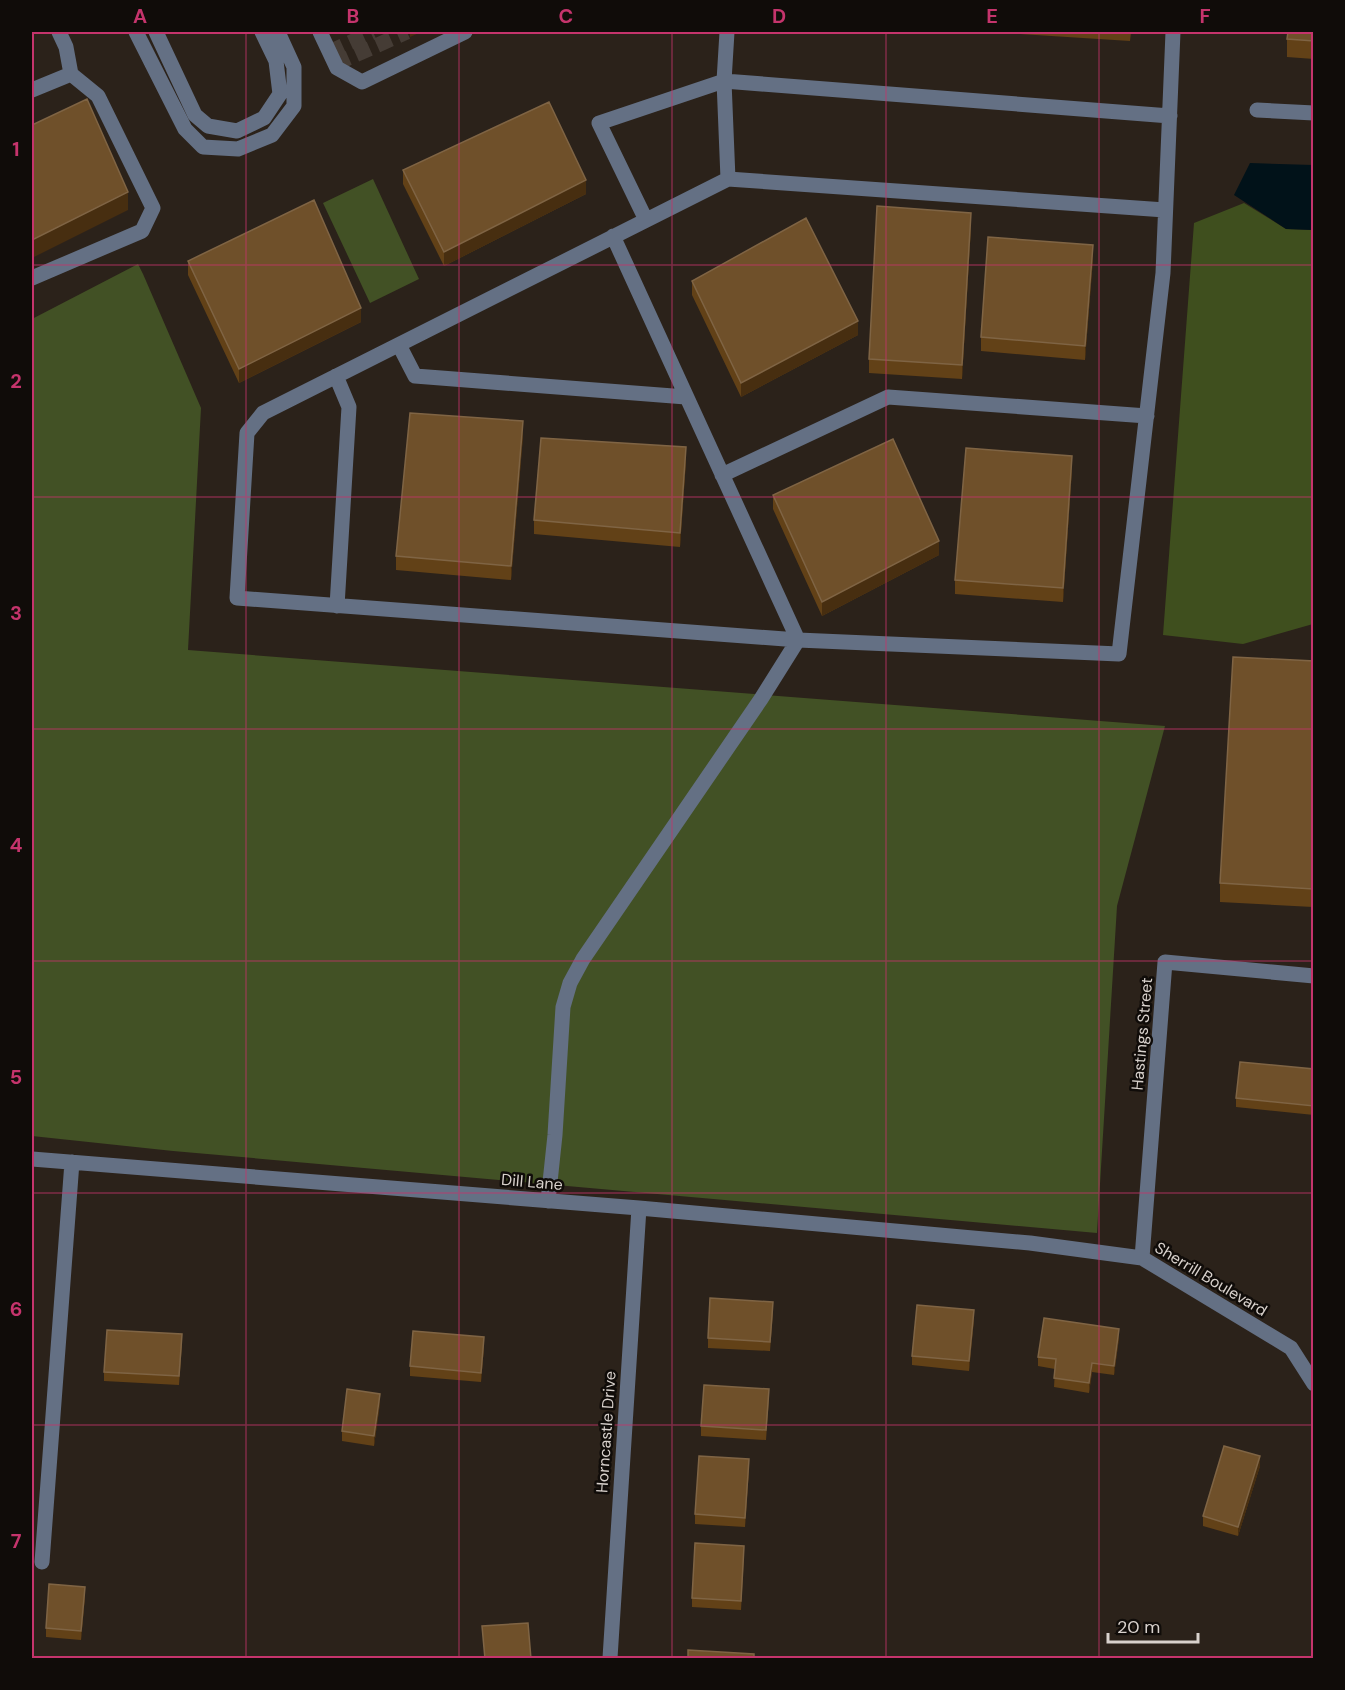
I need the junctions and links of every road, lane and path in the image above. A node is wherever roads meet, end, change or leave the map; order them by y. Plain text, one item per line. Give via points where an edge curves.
1 (59, 32) edge
2 (136, 32) edge
3 (156, 32) edge
4 (262, 32) edge
5 (278, 32) edge
6 (320, 32) edge
7 (465, 32) edge
8 (727, 32) edge
9 (1173, 32) edge
10 (71, 74) junction
11 (724, 81) junction
12 (32, 90) edge
13 (1257, 110) dead end
14 (1314, 113) edge
15 (1170, 116) junction
16 (728, 179) junction
17 (1165, 210) junction
18 (646, 220) junction
19 (613, 236) junction
20 (32, 278) edge
21 (399, 345) junction
22 (336, 376) junction
23 (686, 397) junction
24 (1147, 416) junction
25 (722, 475) junction
26 (337, 606) junction
27 (798, 640) junction
28 (1314, 976) edge
29 (32, 1159) edge
30 (72, 1162) junction
31 (548, 1201) junction
32 (639, 1208) junction
33 (1030, 1243) joint
34 (1142, 1258) junction
35 (1314, 1384) edge
36 (42, 1562) dead end
37 (610, 1659) edge

1 - 10 street
2 - 5 street via 185,129 203,147 238,149 272,135 294,106 294,67
3 - 4 street via 195,115 208,126 237,131 264,118 280,94 276,61
6 - 7 street via 337,68 362,82
8 - 11 street
9 - 15 street
10 - 12 street
10 - 20 street via 98,96 153,208 142,231
11 - 15 street
11 - 16 street
11 - 18 street via 600,123
13 - 14 street
15 - 17 street
16 - 17 street
16 - 18 street
17 - 24 street via 1163,273
18 - 19 street
19 - 21 street
19 - 23 street
21 - 22 street
21 - 23 street via 415,376
22 - 26 street via 350,407
22 - 26 street via 263,413 247,433 237,598
23 - 25 street
24 - 25 street via 888,397
24 - 27 street via 1119,654
25 - 27 street
26 - 27 street
27 - 31 street via 570,983 563,1007
28 - 34 street, Hastings Street via 1166,962
29 - 30 street, Dill Lane
30 - 31 street, Dill Lane
30 - 36 street
31 - 32 street, Dill Lane
32 - 33 street, Dill Lane
32 - 37 street, Horncastle Drive
33 - 34 street, Sherrill Boulevard
34 - 35 street, Sherrill Boulevard via 1291,1348

